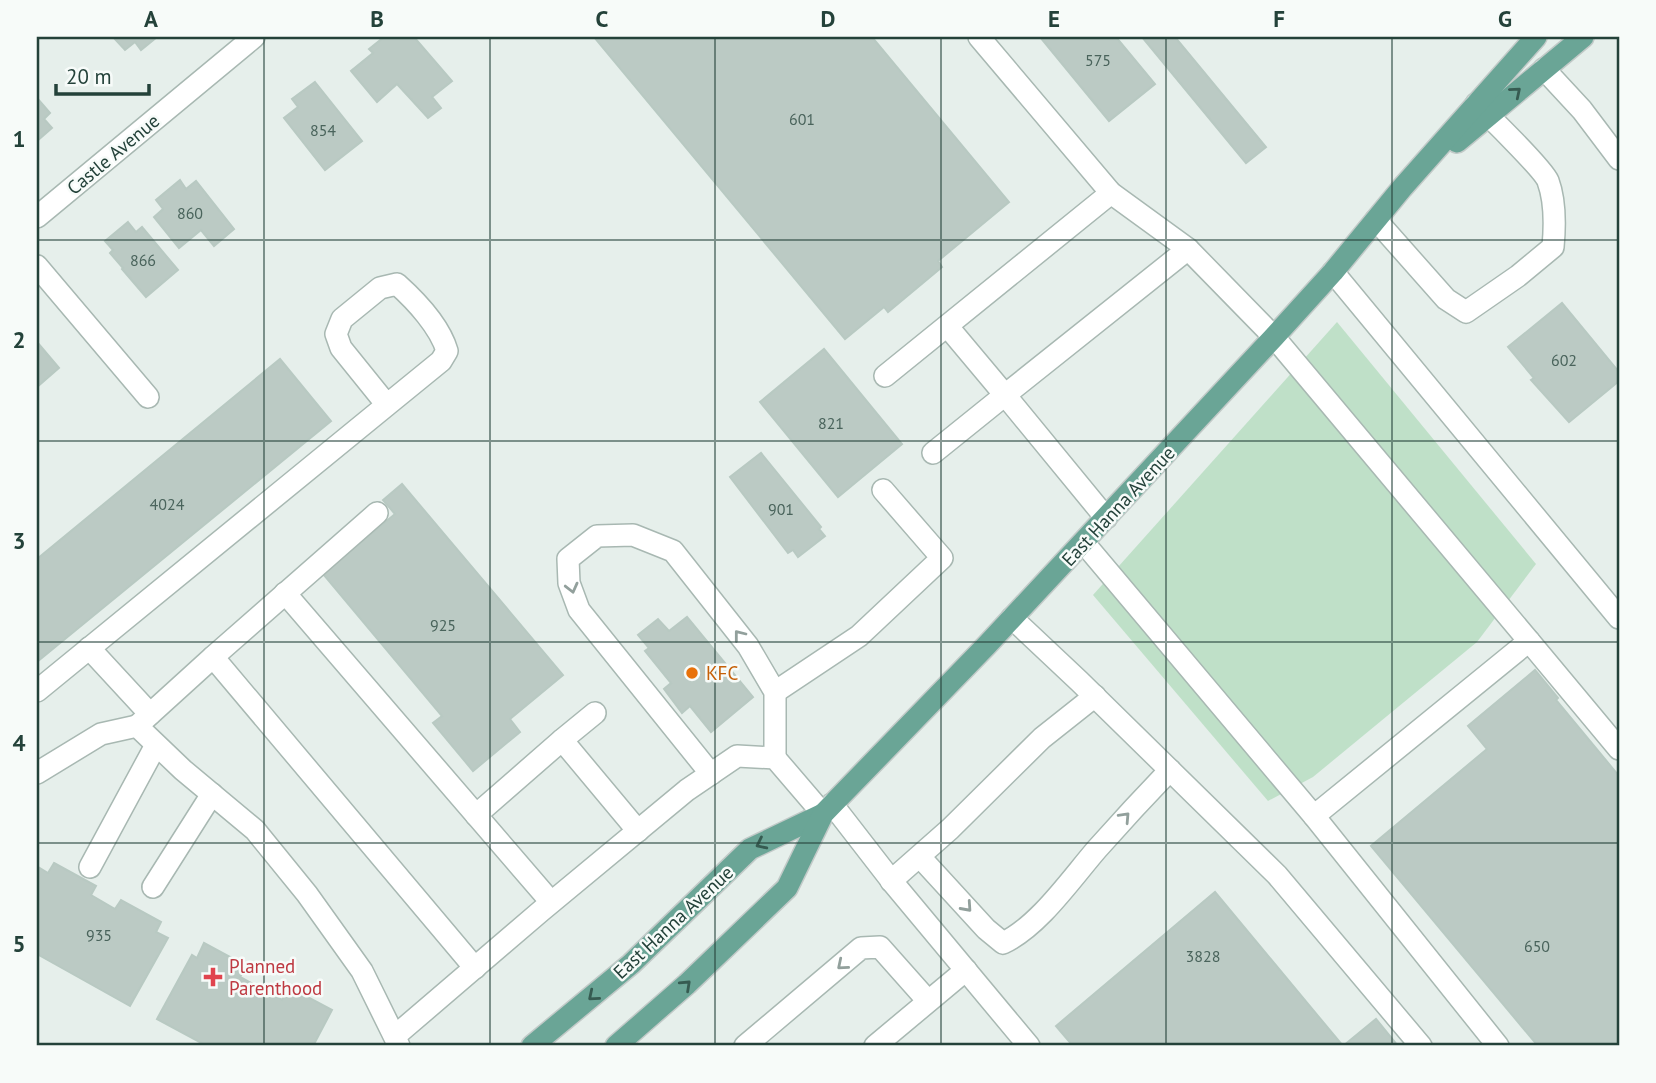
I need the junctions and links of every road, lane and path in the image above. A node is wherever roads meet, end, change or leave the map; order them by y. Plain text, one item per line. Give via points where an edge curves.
1 (254, 37) edge
2 (979, 37) edge
3 (1536, 37) edge
4 (1583, 37) edge
5 (1544, 69) junction
6 (1482, 110) junction
7 (1619, 159) edge
8 (1111, 193) junction
9 (37, 217) edge
10 (1376, 220) junction
11 (1188, 249) junction
12 (37, 266) edge
13 (1334, 272) junction
14 (948, 327) junction
15 (1274, 337) junction
16 (885, 376) dead end
17 (1005, 395) junction
18 (148, 397) dead end
19 (387, 405) junction
20 (933, 453) dead end
21 (883, 490) dead end
22 (377, 513) dead end
23 (1106, 518) junction
24 (1084, 543) junction
25 (285, 593) junction
26 (1012, 618) junction
27 (1619, 618) edge
28 (1529, 641) junction
29 (89, 649) junction
30 (213, 657) junction
31 (37, 691) edge
32 (775, 692) junction
33 (1095, 696) junction
34 (595, 713) dead end
35 (143, 720) junction
36 (562, 740) junction
37 (156, 745) junction
38 (1619, 750) edge
39 (775, 758) junction
40 (1170, 770) junction
41 (37, 773) edge
42 (711, 774) junction
43 (212, 794) junction
44 (827, 809) junction
45 (476, 815) junction
46 (1314, 816) junction
47 (638, 831) junction
48 (919, 858) junction
49 (90, 867) dead end
50 (891, 881) junction
51 (153, 887) dead end
52 (551, 902) junction
53 (475, 968) junction
54 (966, 970) junction
55 (928, 1001) junction
56 (397, 1041) edge
57 (1018, 1042) edge
58 (532, 1046) edge
59 (617, 1046) edge
60 (745, 1046) edge
61 (875, 1046) edge
62 (1421, 1046) edge
63 (1498, 1046) edge

1 - 9 street, Castle Avenue
2 - 8 street
3 - 6 main road, East Hanna Avenue
4 - 5 main road, East Hanna Avenue
6 -> 5 main road, East Hanna Avenue
5 - 7 street via 1583,110
6 - 10 main road, East Hanna Avenue
6 - 10 street via 1548,179 1555,224 1553,247 1466,312 1446,299
8 - 11 street
8 - 14 street
10 - 13 main road, East Hanna Avenue
11 - 15 street
11 - 17 street
12 - 18 street
13 - 15 main road, East Hanna Avenue
13 - 27 street
14 - 16 street
14 - 17 street
15 - 23 main road, East Hanna Avenue
15 - 28 street
17 - 20 street
17 - 23 street
19 - 19 street via 447,351 444,339 397,284 380,288 342,319 336,334 341,348
19 - 29 street
21 - 32 street via 942,558 859,636
22 - 25 street
23 - 24 main road, East Hanna Avenue
24 - 26 main road, East Hanna Avenue
24 - 46 street
25 - 30 street
25 - 45 street
26 - 33 street
26 - 44 main road, East Hanna Avenue
28 - 38 street
28 - 46 street
29 - 31 street
29 - 35 street
30 - 35 street
30 - 53 street
32 - 39 street
32 -> 42 street via 748,646 673,551 633,535 597,537 568,559 569,583 579,610
33 - 40 street
33 - 48 street via 1042,738
34 - 36 street
35 - 37 street
35 - 41 street via 101,734
36 - 45 street
36 - 47 street
37 - 43 street
37 - 49 street
39 - 42 street via 737,756
39 - 44 street
48 -> 40 street via 1003,943 1017,937 1051,902
40 - 62 street via 1277,875
42 - 47 street
43 - 51 street
43 - 56 street via 255,830 307,894 362,971
44 - 50 street
44 -> 58 main road, East Hanna Avenue via 750,849 631,964
59 -> 44 main road, East Hanna Avenue via 787,888
45 - 52 street
46 - 63 street
47 - 52 street
48 - 50 street
50 - 54 street
52 - 53 street
53 - 56 street
54 - 55 street
54 - 57 street
55 -> 60 street via 880,947 861,948
55 - 61 street

